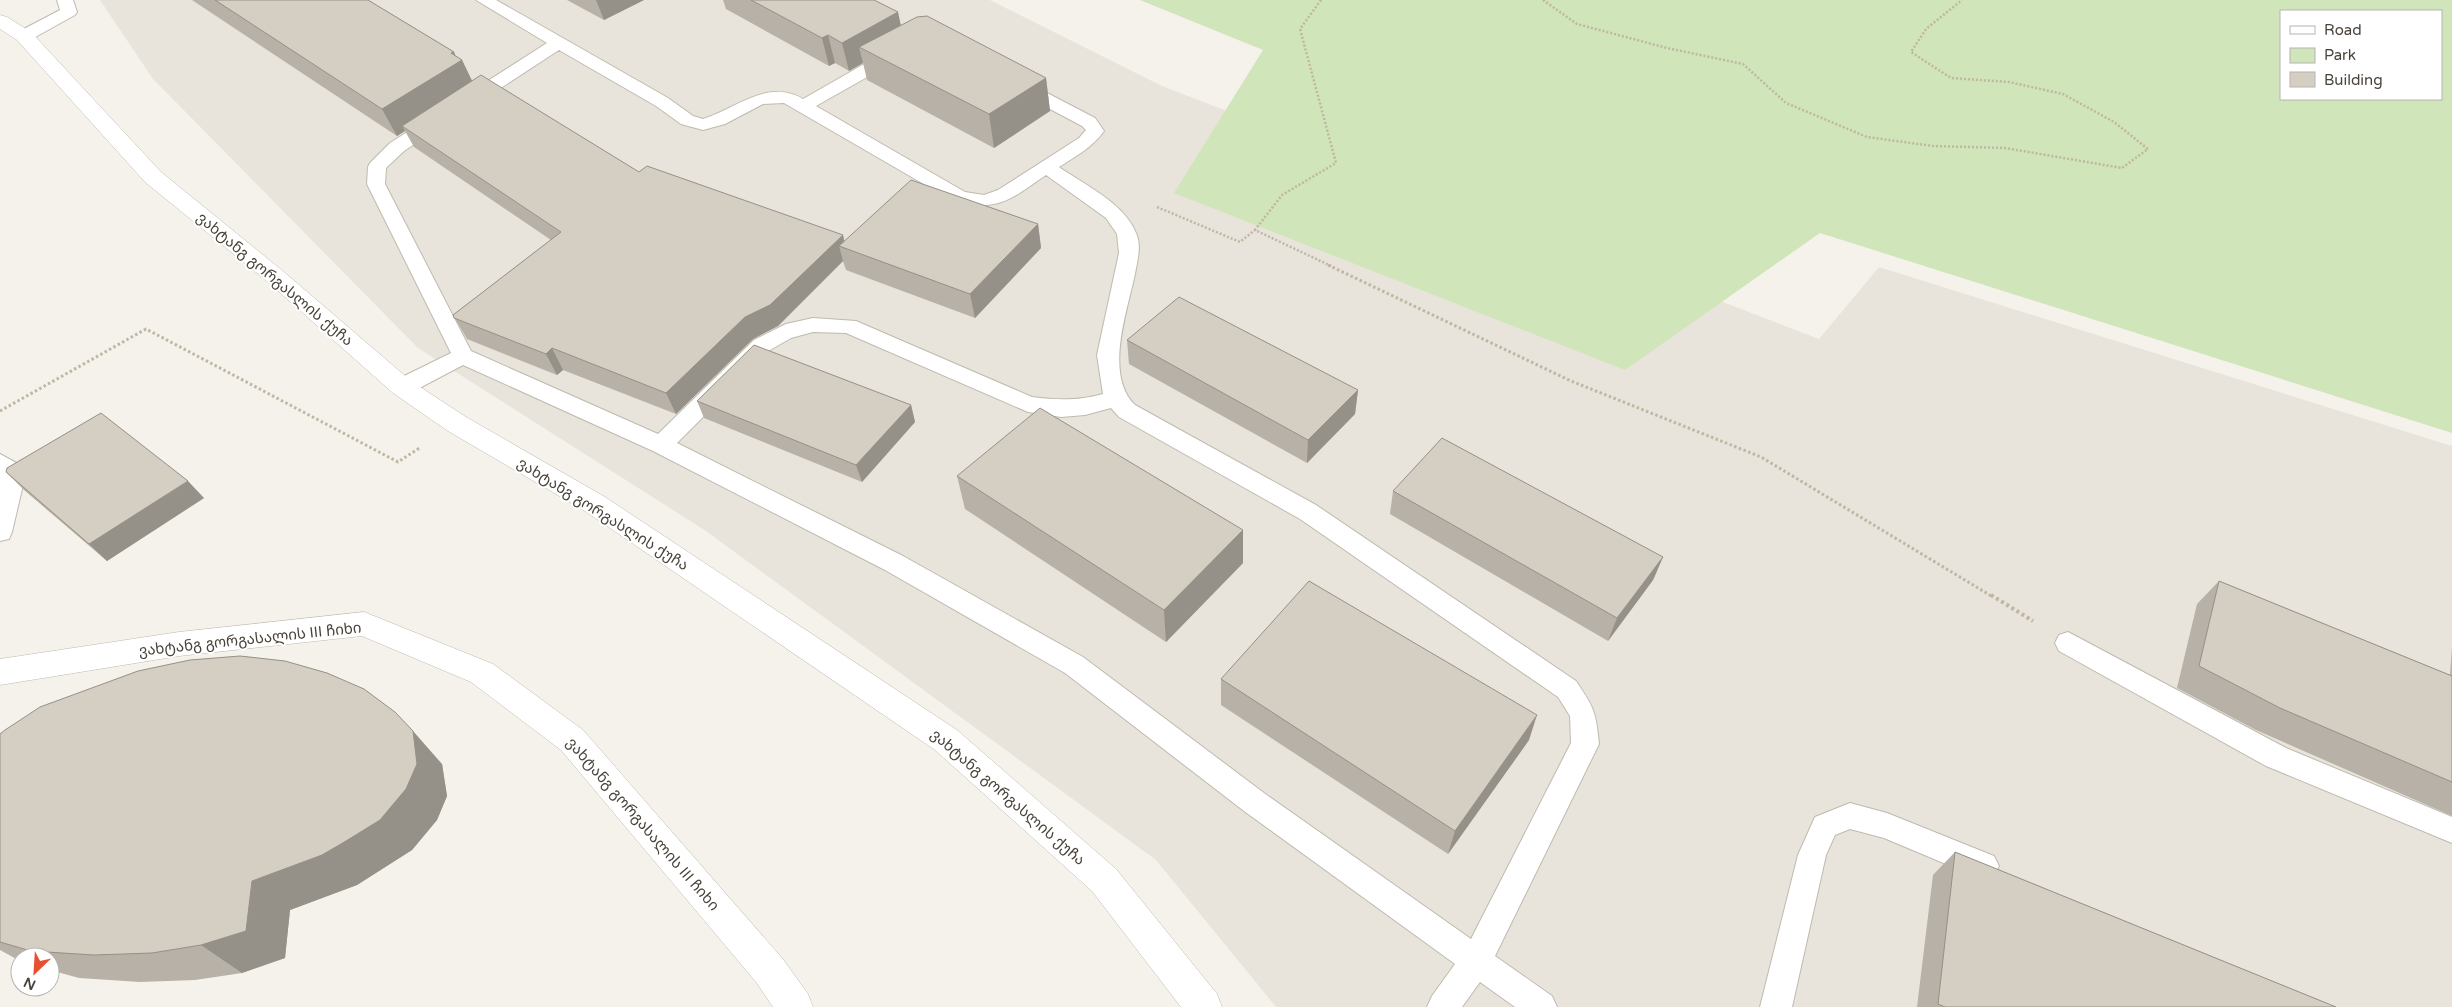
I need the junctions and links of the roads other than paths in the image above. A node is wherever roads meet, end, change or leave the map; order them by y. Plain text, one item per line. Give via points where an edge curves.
1 (66, 0) edge
2 (484, 0) edge
3 (0, 21) edge
4 (24, 36) junction
5 (558, 43) junction
6 (908, 47) edge
7 (1005, 78) edge
8 (803, 106) junction
9 (1047, 167) junction
10 (463, 356) junction
11 (402, 387) junction
12 (1115, 399) junction
13 (661, 445) junction
14 (0, 463) edge
15 (0, 532) edge
16 (2068, 643) road end
17 (0, 672) edge
18 (2452, 830) edge
19 (2006, 875) edge
20 (1477, 960) junction
21 (795, 1007) edge
22 (1204, 1007) edge
23 (1444, 1007) edge
24 (1541, 1007) edge
25 (1776, 1007) edge

1 - 4 lane via 69,12
2 - 5 lane
3 - 4 street, ვახტანგ გორგასლის ქუჩა
4 - 11 street, ვახტანგ გორგასლის ქუჩა via 153,177 276,277
5 - 8 lane via 662,102 687,120 703,125 759,99 787,97
5 - 10 lane via 397,147 377,167 376,184
6 - 8 lane
7 - 9 lane via 1089,122 1095,131 1085,142
8 - 9 lane via 960,197 985,201 1005,194
9 - 12 lane via 1113,214 1127,234 1129,253 1108,355
10 - 11 lane
10 - 13 lane
11 - 22 street, ვახტანგ გორგასლის ქუჩა via 457,424 595,504 946,740 1104,880
12 - 13 lane via 1061,410 1028,404 848,326 798,326 762,345
12 - 20 lane via 1127,411 1308,512 1567,690 1583,714 1585,744
13 - 20 lane via 894,563 1074,665 1254,802
14 - 15 lane via 14,472
16 - 18 lane via 2276,757
17 - 21 street, ვახტანგ გორგასალის III ჩიხი via 179,644 364,624 473,669 572,740 769,970
19 - 25 lane via 1887,826 1859,818 1850,816 1825,826 1812,855
20 - 23 lane
20 - 24 lane

